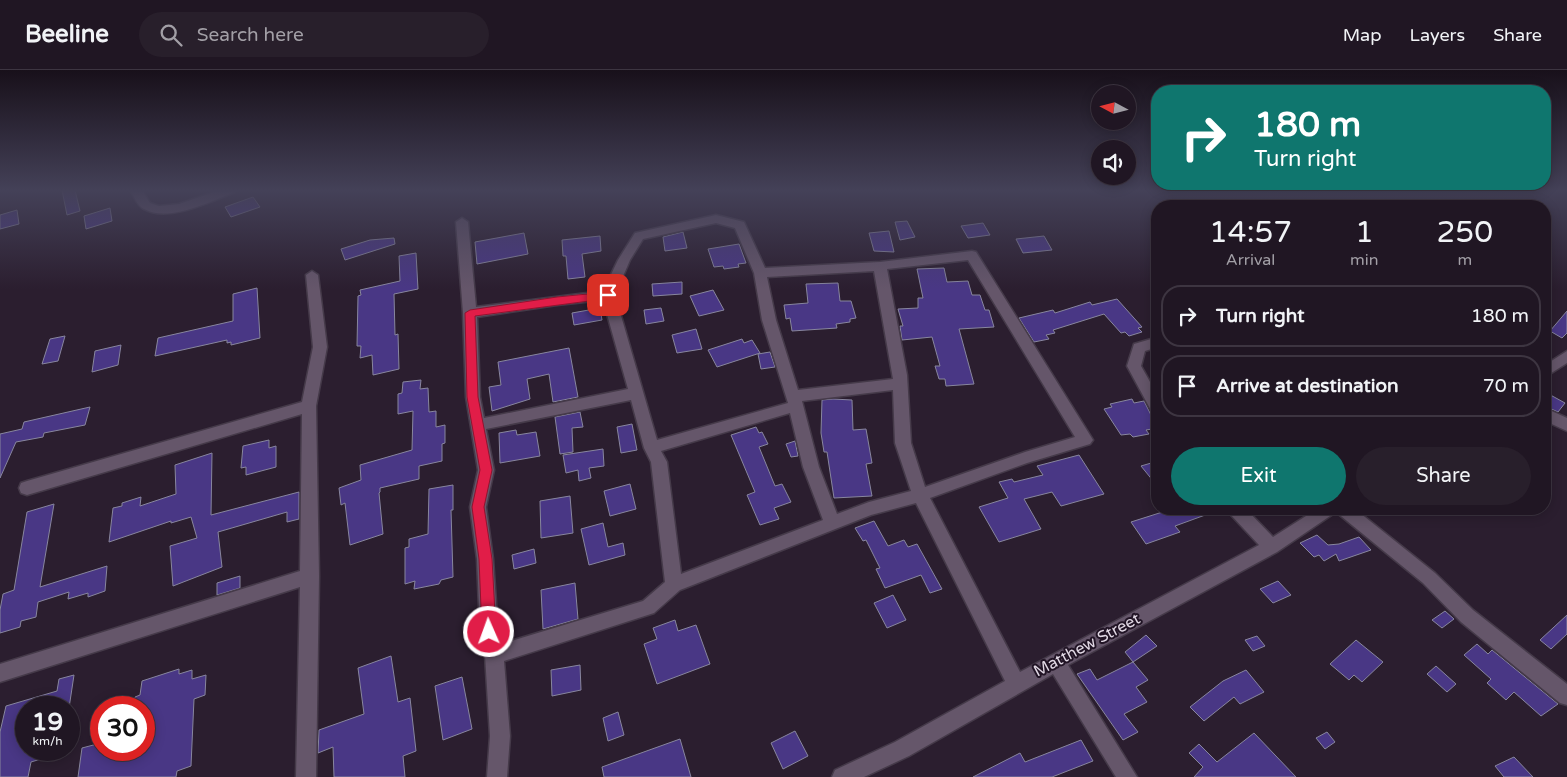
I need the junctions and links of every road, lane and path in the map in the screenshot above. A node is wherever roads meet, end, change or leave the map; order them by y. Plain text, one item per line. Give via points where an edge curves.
1 (462, 222) dead end
2 (702, 223) edge
3 (734, 223) edge
4 (880, 266) junction
5 (760, 274) junction
6 (312, 275) dead end
7 (608, 295) junction
8 (470, 313) junction
9 (1151, 344) edge
10 (1567, 356) edge
11 (1551, 368) edge
12 (900, 384) junction
13 (636, 393) junction
14 (1151, 397) edge
15 (794, 401) junction
16 (309, 406) junction
17 (1551, 417) edge
18 (478, 425) junction
19 (1567, 425) edge
20 (652, 448) junction
21 (27, 488) dead end
22 (920, 495) junction
23 (1242, 515) edge
24 (1321, 515) edge
25 (1350, 515) edge
26 (832, 522) junction
27 (1271, 547) junction
28 (310, 576) junction
29 (674, 585) junction
30 (494, 655) junction
31 (1056, 662) junction
32 (0, 673) edge
33 (1016, 684) junction
34 (1567, 696) edge
35 (306, 777) edge
36 (497, 777) edge
37 (842, 777) edge
38 (1127, 777) edge

1 - 8 street
2 - 7 street via 639,236
3 - 5 street via 740,224
4 - 5 street
4 - 12 street
4 - 22 street via 972,255 1085,440
5 - 15 street via 769,320
6 - 16 street via 320,346
7 - 8 street
7 - 13 street
8 - 18 street via 472,397
9 - 14 street via 1139,348 1134,366
10 - 11 street
12 - 15 street
12 - 22 street via 903,443
13 - 18 street
13 - 20 street
15 - 20 street
15 - 26 street via 811,468
16 - 21 street
16 - 28 street
17 - 19 street
18 - 30 street via 486,470 478,507
20 - 29 street via 660,462
22 - 26 street
22 - 33 street
23 - 27 street
24 - 27 street, Matthew Street
25 - 34 street via 1429,578 1467,616
26 - 29 street
27 - 31 street, Matthew Street
28 - 32 street
28 - 35 street
29 - 30 street via 648,607
30 - 36 street via 500,736
31 - 33 street, Matthew Street
31 - 38 street
33 - 37 street, Matthew Street via 902,749

